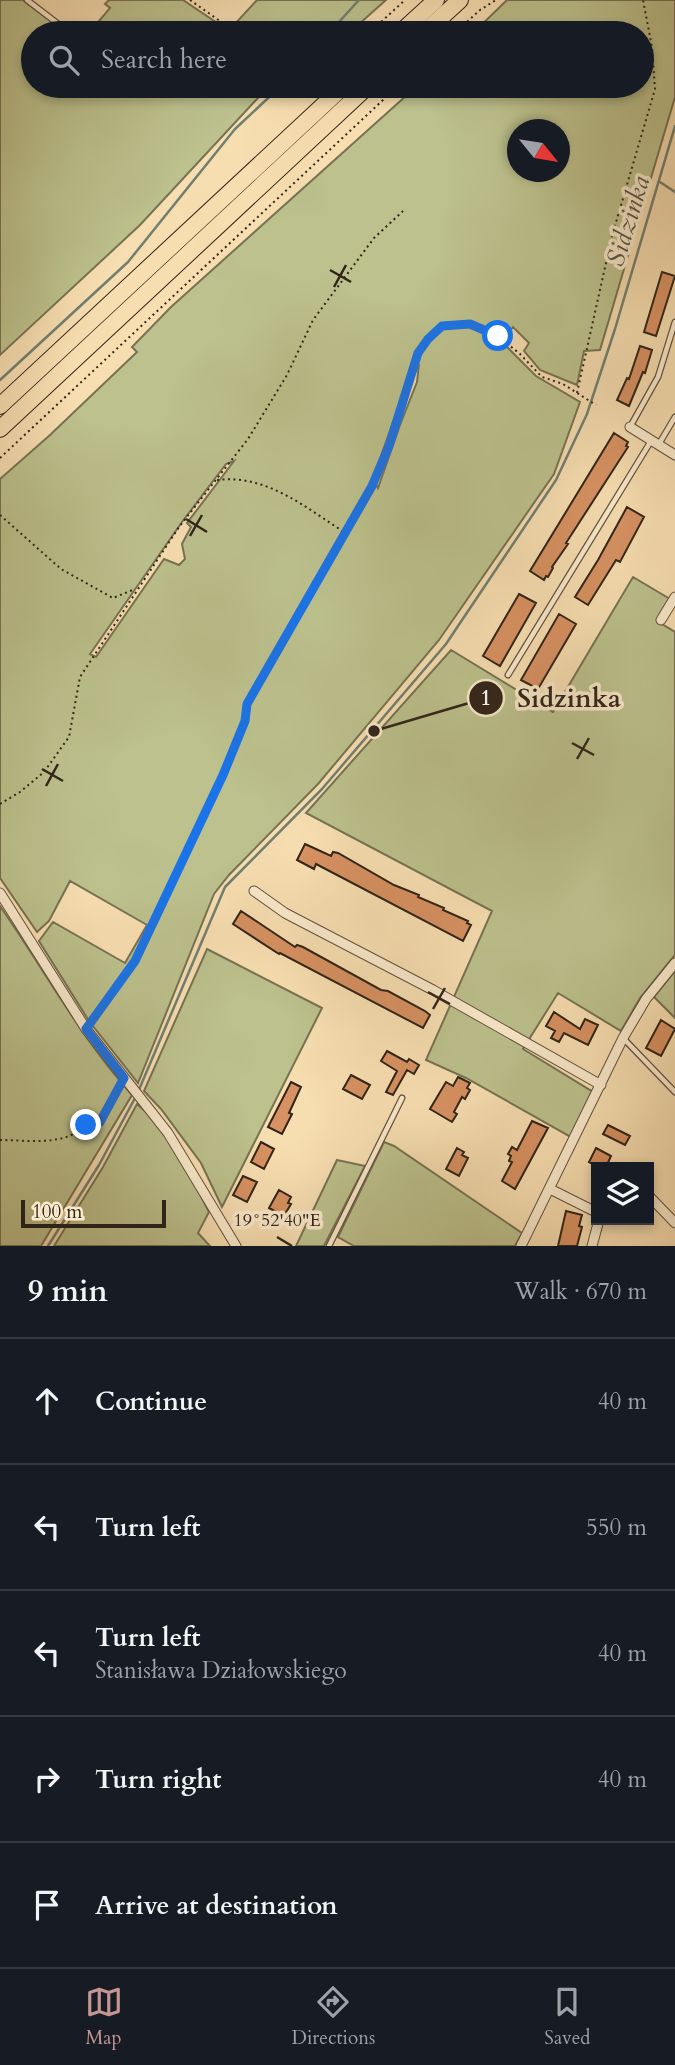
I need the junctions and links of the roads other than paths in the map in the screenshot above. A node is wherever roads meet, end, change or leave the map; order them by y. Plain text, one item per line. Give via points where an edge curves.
1 (27, 0) edge
2 (436, 0) edge
3 (460, 0) edge
4 (54, 21) edge
5 (413, 21) edge
6 (438, 21) edge
7 (331, 98) edge
8 (355, 98) edge
9 (675, 322) edge
10 (0, 406) edge
11 (675, 418) edge
12 (630, 427) joint
13 (0, 429) edge
14 (655, 443) junction
15 (675, 455) edge
16 (675, 597) edge
17 (661, 620) dead end
18 (508, 675) dead end
19 (254, 891) dead end
20 (0, 892) edge
21 (675, 963) edge
22 (623, 1038) junction
23 (601, 1085) junction
24 (675, 1092) edge
25 (402, 1098) dead end
26 (550, 1189) junction
27 (654, 1201) edge
28 (591, 1210) edge
29 (675, 1223) edge
30 (598, 1225) edge
31 (236, 1246) edge
32 (329, 1246) edge
33 (521, 1246) edge
34 (592, 1246) edge

1 - 4 lane
2 - 5 highway
3 - 6 highway
7 - 10 highway
8 - 13 highway
9 - 12 lane via 658,377
11 - 14 lane
12 - 14 street
14 - 15 street
14 - 18 lane
16 - 17 street
19 - 23 street via 285,913
20 - 31 street via 86,1029 173,1140
21 - 22 street
22 - 23 street
22 - 24 lane
23 - 26 street
25 - 32 lane
26 - 28 street
26 - 33 street
27 - 29 street
30 - 34 street

